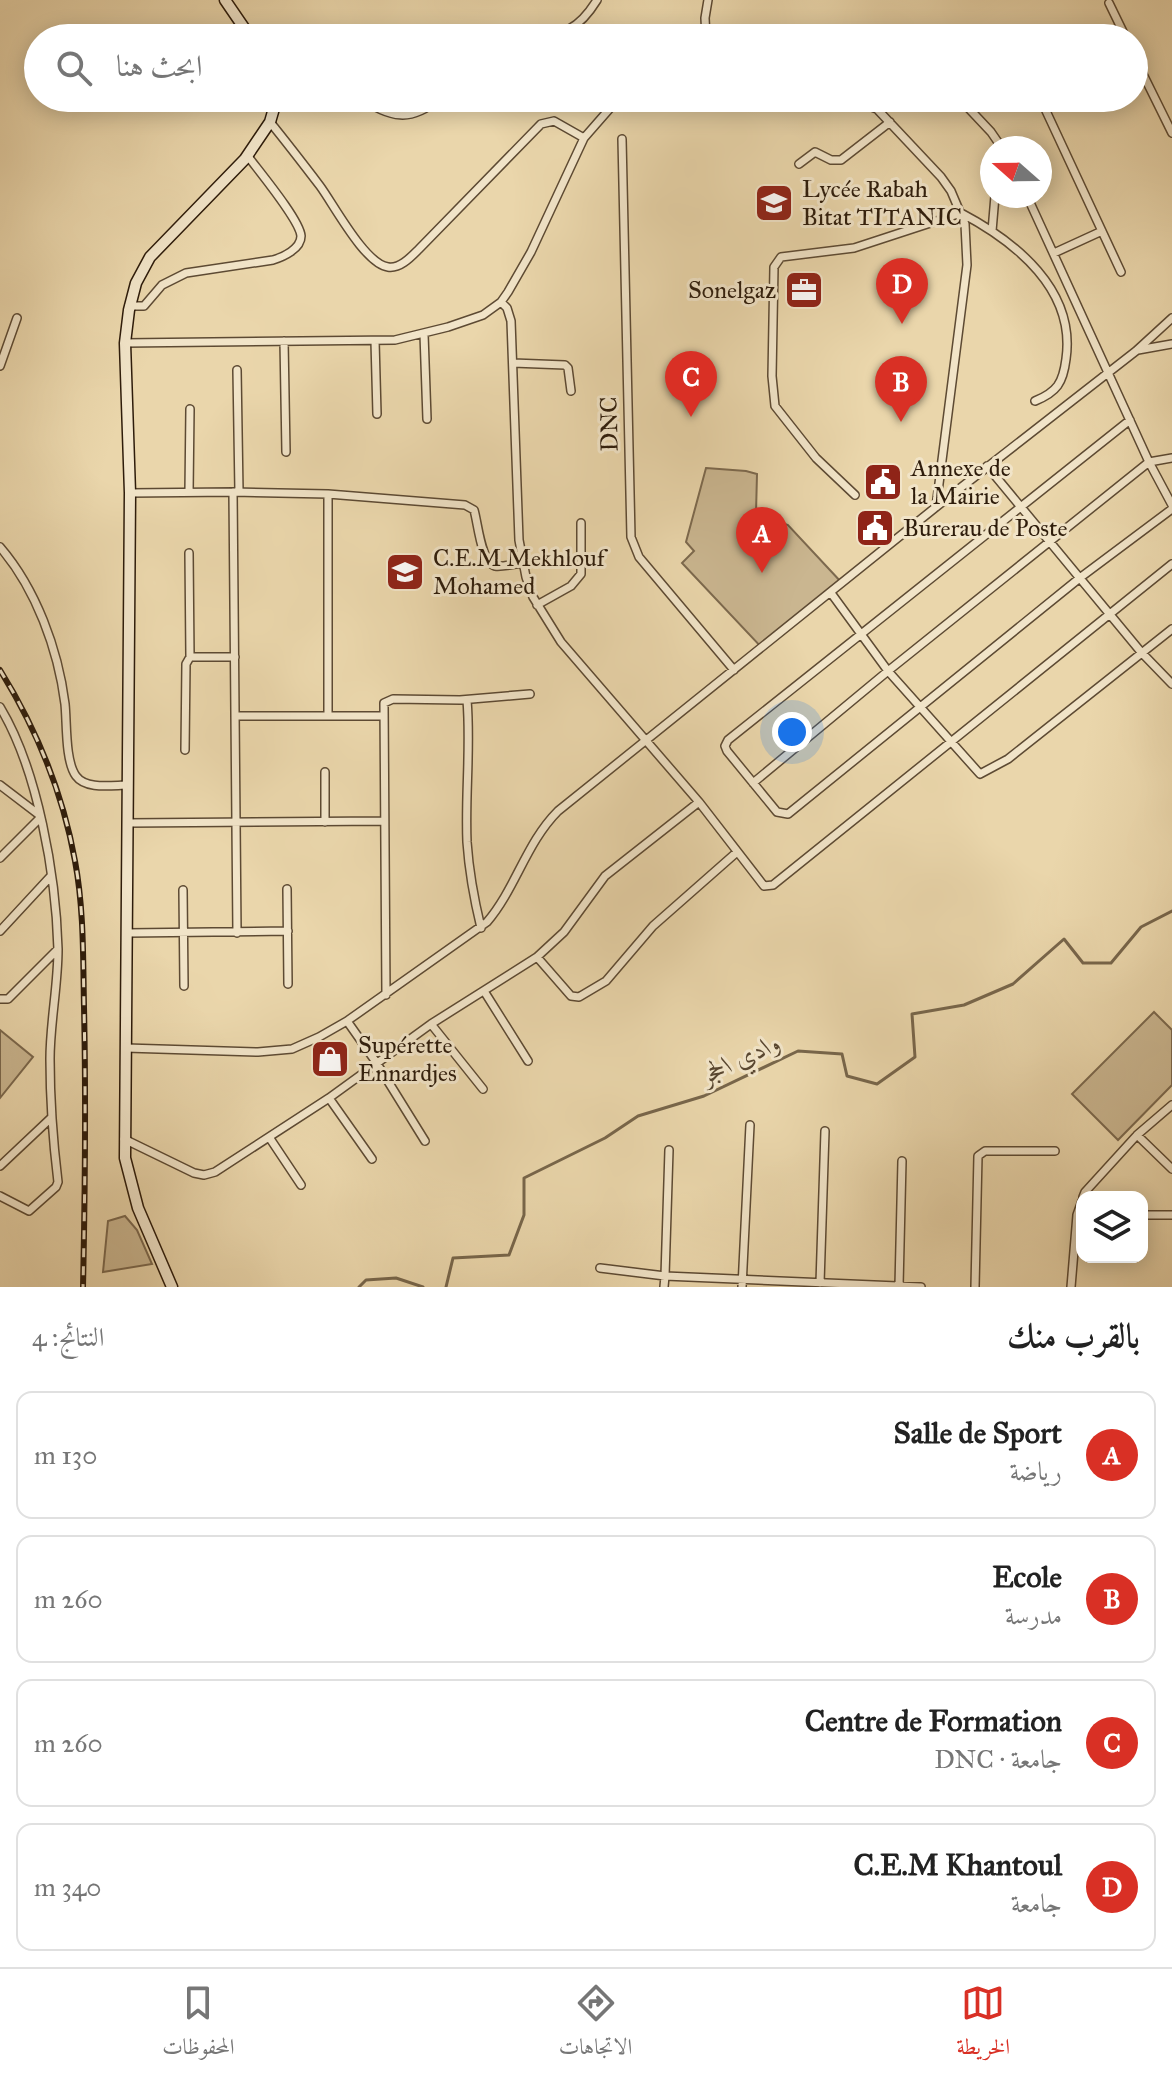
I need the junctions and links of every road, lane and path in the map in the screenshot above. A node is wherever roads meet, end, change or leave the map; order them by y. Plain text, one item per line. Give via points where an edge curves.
1 (225, 0) edge
2 (597, 0) edge
3 (708, 0) edge
4 (1109, 3) dead end
5 (241, 24) edge
6 (577, 24) edge
7 (705, 24) edge
8 (1119, 24) edge
9 (1148, 84) edge
10 (274, 112) edge
11 (389, 112) edge
12 (420, 112) edge
13 (607, 112) edge
14 (879, 112) edge
15 (972, 112) edge
16 (1047, 112) edge
17 (270, 122) junction
18 (890, 122) junction
19 (1172, 133) edge
20 (994, 136) edge
21 (584, 138) junction
22 (622, 139) dead end
23 (247, 155) junction
24 (799, 164) dead end
25 (994, 208) edge
26 (1033, 208) edge
27 (961, 213) junction
28 (992, 231) junction
29 (1102, 231) junction
30 (1054, 253) junction
31 (1121, 272) dead end
32 (501, 302) junction
33 (129, 306) junction
34 (17, 318) dead end
35 (1172, 318) edge
36 (424, 334) junction
37 (284, 341) junction
38 (375, 341) junction
39 (125, 343) junction
40 (1172, 344) edge
41 (1136, 351) junction
42 (513, 363) junction
43 (0, 366) edge
44 (237, 370) dead end
45 (1108, 370) junction
46 (571, 391) dead end
47 (1035, 401) dead end
48 (190, 409) dead end
49 (377, 414) dead end
50 (427, 419) dead end
51 (1130, 420) junction
52 (286, 452) dead end
53 (1172, 458) edge
54 (1149, 462) junction
55 (987, 466) junction
56 (189, 492) junction
57 (236, 492) junction
58 (130, 493) junction
59 (328, 494) junction
60 (855, 495) dead end
61 (936, 507) junction
62 (1172, 507) edge
63 (1021, 508) junction
64 (581, 523) dead end
65 (1049, 542) junction
66 (0, 547) edge
67 (189, 553) dead end
68 (523, 563) junction
69 (1172, 564) edge
70 (1081, 577) junction
71 (831, 593) junction
72 (537, 605) junction
73 (1108, 613) junction
74 (1172, 629) edge
75 (860, 633) junction
76 (1141, 652) junction
77 (190, 657) junction
78 (235, 657) junction
79 (734, 670) junction
80 (888, 671) junction
81 (1172, 684) edge
82 (530, 694) dead end
83 (467, 700) junction
84 (0, 707) edge
85 (918, 707) junction
86 (328, 715) junction
87 (235, 716) junction
88 (383, 716) junction
89 (647, 741) junction
90 (950, 743) junction
91 (185, 750) dead end
92 (325, 772) dead end
93 (753, 783) junction
94 (0, 785) edge
95 (128, 785) junction
96 (699, 802) junction
97 (39, 816) junction
98 (384, 821) junction
99 (325, 822) junction
100 (128, 823) junction
101 (236, 823) junction
102 (737, 852) junction
103 (0, 858) edge
104 (51, 876) junction
105 (287, 889) dead end
106 (183, 890) dead end
107 (481, 928) junction
108 (0, 931) edge
109 (288, 931) junction
110 (128, 933) junction
111 (185, 933) junction
112 (237, 933) junction
113 (58, 949) junction
114 (537, 957) junction
115 (288, 984) dead end
116 (184, 986) dead end
117 (484, 991) junction
118 (386, 995) junction
119 (0, 999) edge
120 (347, 1021) junction
121 (431, 1024) junction
122 (126, 1048) junction
123 (528, 1061) dead end
124 (376, 1062) junction
125 (483, 1089) dead end
126 (329, 1098) junction
127 (1172, 1105) edge
128 (51, 1118) junction
129 (750, 1125) dead end
130 (825, 1131) dead end
131 (1137, 1135) junction
132 (269, 1137) junction
133 (124, 1139) junction
134 (425, 1141) dead end
135 (669, 1150) dead end
136 (1055, 1151) dead end
137 (372, 1159) dead end
138 (902, 1161) dead end
139 (0, 1166) edge
140 (1172, 1169) edge
141 (301, 1185) dead end
142 (1086, 1191) edge
143 (0, 1196) edge
144 (1148, 1215) edge
145 (1172, 1215) edge
146 (1076, 1247) edge
147 (600, 1268) dead end
148 (665, 1276) junction
149 (820, 1283) junction
150 (171, 1284) edge
151 (742, 1284) edge
152 (899, 1286) edge
153 (664, 1287) edge
154 (921, 1287) edge
155 (975, 1287) edge
156 (1071, 1287) edge

1 - 5 main road
2 - 6 street
3 - 7 street
4 - 8 street
9 - 19 street
10 - 17 main road
11 - 12 street
13 - 21 street
14 - 18 street
15 - 20 street
16 - 29 street
17 - 21 street via 355,238 386,267 411,257 541,124 554,121
17 - 23 main road
18 - 24 street via 841,160 815,152
18 - 27 street via 941,177
21 - 32 street via 531,252
22 - 79 street, DNC via 631,537 639,557
23 - 33 main road via 157,246
23 - 33 street via 291,216 299,243 273,260 177,276 146,305
25 - 28 street
26 - 30 street
27 - 28 street
27 - 60 street via 854,248 786,255 775,262 774,403 816,458
27 - 61 street via 967,265
28 - 47 street via 1044,277 1065,319 1063,378 1057,389
29 - 30 street
29 - 31 street
30 - 45 street
32 - 36 street via 483,315
32 - 42 street via 509,312
33 - 39 main road
34 - 43 street
35 - 41 street
36 - 38 street
36 - 50 street
37 - 38 street
37 - 39 street
37 - 52 street
38 - 49 street
39 - 58 main road
40 - 41 street
41 - 45 street
42 - 46 street via 565,365
42 - 68 street
44 - 57 street
45 - 51 street
45 - 55 street
48 - 56 street
51 - 54 street
51 - 63 street
53 - 54 street
54 - 62 street
54 - 65 street
55 - 61 street
55 - 63 street
56 - 57 street
56 - 58 street
57 - 59 street
57 - 78 street
58 - 95 main road
59 - 68 street via 465,505 475,513 489,563
59 - 86 street
61 - 71 street
62 - 70 street
63 - 65 street
63 - 75 street
64 - 72 street via 581,574 571,586
65 - 70 street
65 - 80 street
66 - 95 street via 46,630 60,676 75,776 86,784
67 - 77 street
68 - 72 street
69 - 73 street
70 - 73 street
70 - 85 street
71 - 75 street
71 - 79 street
72 - 89 street via 561,642
73 - 76 street
73 - 90 street
74 - 76 street
75 - 80 street
75 - 93 street via 727,742 727,751
76 - 81 street
76 - 90 street via 985,773 977,773
77 - 78 street
77 - 91 street
78 - 87 street
79 - 89 street
80 - 85 street
80 - 93 street
82 - 83 street
83 - 88 street via 389,699
83 - 107 street via 467,840
84 - 97 street via 21,747
85 - 90 street
85 - 93 street via 788,814 777,812
86 - 87 street
86 - 88 street
87 - 101 street
88 - 98 street
89 - 96 street
89 - 107 street via 548,821 499,907
90 - 102 street via 771,886 760,883
92 - 99 street
94 - 97 street
95 - 100 main road
96 - 102 street
96 - 114 street via 605,876 564,932
97 - 103 street
97 - 104 street
98 - 99 street
98 - 118 street
99 - 101 street
100 - 101 street
100 - 110 main road
101 - 112 street
102 - 114 street via 588,993 571,996
104 - 108 street
104 - 113 street
105 - 109 street
106 - 111 street
107 - 118 street
109 - 112 street
109 - 115 street
110 - 111 street
110 - 122 main road
111 - 112 street
111 - 116 street
113 - 119 street via 8,999
113 - 128 street
114 - 117 street
117 - 121 street
117 - 123 street
118 - 120 street
120 - 122 street via 282,1051
120 - 124 street
121 - 124 street
121 - 125 street
122 - 133 main road
124 - 126 street
124 - 134 street
126 - 132 street
126 - 137 street
127 - 131 street
128 - 139 street
128 - 143 street via 56,1187 29,1211
129 - 151 street
130 - 149 street
131 - 140 street
131 - 142 street
132 - 133 street via 204,1175
132 - 141 street
133 - 150 main road via 138,1208
135 - 148 street
136 - 155 street via 985,1151 978,1156
138 - 152 street
144 - 145 street
146 - 156 street
147 - 148 street
148 - 151 street
148 - 153 street
149 - 151 street
149 - 152 street
152 - 154 street

